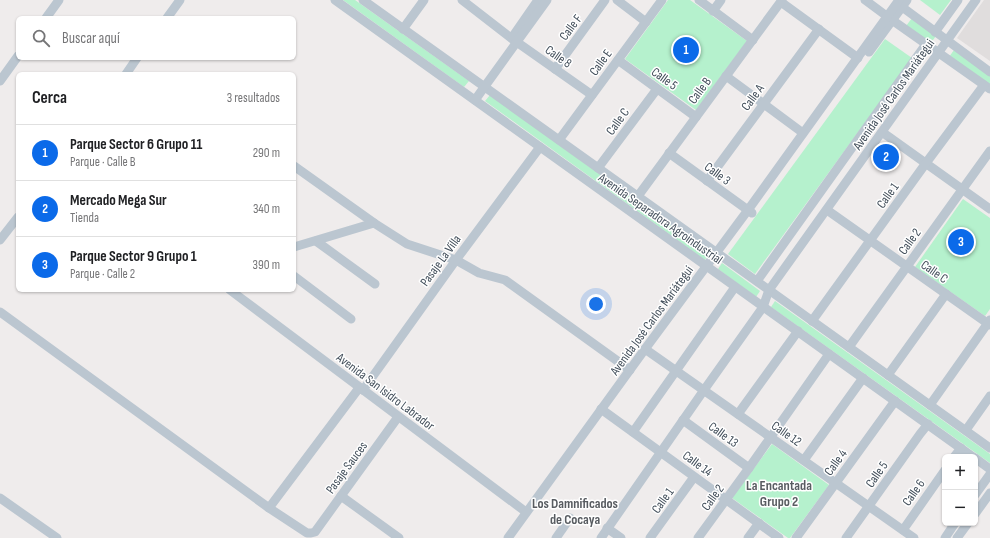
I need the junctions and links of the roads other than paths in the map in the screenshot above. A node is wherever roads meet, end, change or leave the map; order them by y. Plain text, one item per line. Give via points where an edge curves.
1 (59, 0) edge
2 (180, 0) edge
3 (335, 0) edge
4 (365, 0) edge
5 (424, 0) edge
6 (462, 0) edge
7 (480, 0) edge
8 (538, 0) edge
9 (547, 0) edge
10 (606, 0) edge
11 (617, 0) edge
12 (662, 0) edge
13 (698, 0) edge
14 (721, 0) edge
15 (865, 0) edge
16 (958, 0) edge
17 (976, 0) edge
18 (781, 1) edge
19 (900, 2) edge
20 (474, 8) junction
21 (713, 11) junction
22 (47, 16) edge
23 (168, 16) edge
24 (890, 19) junction
25 (646, 22) junction
26 (403, 28) junction
27 (819, 30) junction
28 (935, 32) junction
29 (514, 40) junction
30 (753, 40) junction
31 (947, 41) junction
32 (926, 44) junction
33 (939, 53) junction
34 (858, 58) junction
35 (16, 59) edge
36 (136, 60) edge
37 (618, 60) junction
38 (554, 69) junction
39 (128, 72) edge
40 (990, 72) edge
41 (726, 76) junction
42 (0, 81) edge
43 (482, 85) junction
44 (987, 87) edge
45 (657, 89) junction
46 (592, 95) junction
47 (472, 98) junction
48 (763, 104) junction
49 (696, 117) junction
50 (882, 132) junction
51 (803, 133) junction
52 (559, 140) junction
53 (540, 147) junction
54 (990, 151) edge
55 (669, 153) junction
56 (926, 163) junction
57 (296, 167) edge
58 (598, 168) junction
59 (707, 181) junction
60 (962, 190) junction
61 (638, 196) junction
62 (990, 209) edge
63 (827, 210) junction
64 (750, 211) junction
65 (16, 220) edge
66 (374, 224) junction
67 (0, 240) edge
68 (316, 240) junction
69 (870, 241) junction
70 (296, 246) edge
71 (719, 254) junction
72 (456, 260) junction
73 (907, 267) junction
74 (709, 268) junction
75 (296, 278) edge
76 (757, 281) junction
77 (375, 284) dead end
78 (735, 287) junction
79 (770, 290) junction
80 (233, 292) edge
81 (946, 294) junction
82 (763, 307) junction
83 (0, 312) edge
84 (351, 319) dead end
85 (812, 321) junction
86 (989, 323) edge
87 (798, 331) junction
88 (848, 346) junction
89 (645, 349) junction
90 (829, 354) junction
91 (630, 370) junction
92 (676, 370) junction
93 (888, 375) junction
94 (863, 378) junction
95 (361, 389) junction
96 (704, 390) junction
97 (990, 396) edge
98 (895, 401) junction
99 (930, 405) junction
100 (601, 409) junction
101 (738, 414) junction
102 (398, 417) junction
103 (683, 420) junction
104 (928, 424) junction
105 (966, 430) junction
106 (632, 432) junction
107 (771, 437) junction
108 (961, 448) junction
109 (990, 448) edge
110 (661, 452) junction
111 (956, 454) edge
112 (969, 454) edge
113 (804, 460) junction
114 (978, 461) edge
115 (749, 468) junction
116 (990, 469) edge
117 (942, 474) edge
118 (990, 474) edge
119 (694, 477) junction
120 (836, 483) junction
121 (978, 491) edge
122 (990, 492) edge
123 (341, 496) junction
124 (0, 498) edge
125 (726, 500) junction
126 (869, 506) junction
127 (269, 508) junction
128 (978, 510) edge
129 (526, 512) junction
130 (570, 518) dead end
131 (759, 523) junction
132 (953, 526) edge
133 (966, 526) edge
134 (608, 528) junction
135 (903, 530) junction
136 (57, 538) edge
137 (399, 538) edge
138 (508, 538) edge
139 (556, 538) edge
140 (601, 538) edge
141 (621, 538) edge
142 (650, 538) edge
143 (698, 538) edge
144 (748, 538) edge
145 (779, 538) edge
146 (796, 538) edge
147 (846, 538) edge
148 (914, 538) edge
149 (945, 538) edge
150 (958, 538) edge

1 - 22 street
2 - 23 street
3 - 47 street, Avenida Separadora Agroindustrial
4 - 26 street, Avenida Separadora Agroindustrial
5 - 26 street
6 - 20 street
7 - 20 street
8 - 29 street
9 - 29 street
10 - 38 street, Calle F
11 - 25 street
12 - 25 street, Calle E
13 - 21 street
14 - 21 street
15 - 24 street
16 - 28 street, Avenida José Carlos Mariátegui
17 - 31 street, Avenida José Carlos Mariátegui
18 - 27 street
18 - 30 street, Calle B
19 - 24 street, Avenida José Carlos Mariátegui
19 - 28 street
20 - 29 street
21 - 30 street
24 - 32 street
24 - 34 street, Avenida José Carlos Mariátegui
24 - 64 street, Avenida José Carlos Mariátegui
25 - 37 street, Calle E
26 - 43 street, Avenida Separadora Agroindustrial
27 - 34 street
27 - 48 street, Calle A
28 - 31 street
29 - 38 street, Calle 8
29 - 43 street
30 - 41 street, Calle B
31 - 33 street, Avenida José Carlos Mariátegui
31 - 40 street
32 - 33 street
32 - 76 street, Avenida José Carlos Mariátegui
33 - 44 street
33 - 50 street, Avenida José Carlos Mariátegui
34 - 51 street, Avenida José Carlos Mariátegui
35 - 42 street
36 - 39 street
37 - 45 street, Calle 5
37 - 46 street, Calle E
38 - 46 street, Calle 8
41 - 48 street
41 - 49 street, Calle B
43 - 47 street
43 - 52 street, Avenida Separadora Agroindustrial
44 - 56 street, Calle 1
45 - 49 street, Calle 5
45 - 58 street, Calle C
46 - 52 street, Calle E
47 - 53 street, Avenida Separadora Agroindustrial
48 - 51 street
48 - 59 street, Calle A
49 - 55 street, Calle B
50 - 56 street
50 - 63 street, Avenida José Carlos Mariátegui
51 - 64 street, Avenida José Carlos Mariátegui
52 - 58 street, Avenida Separadora Agroindustrial
53 - 72 street, Pasaje La Villa
53 - 74 street, Avenida Separadora Agroindustrial
54 - 60 street, Calle 2
55 - 59 street, Calle 3
55 - 61 street, Calle B
56 - 60 street
56 - 69 street, Calle 1
57 - 66 street
58 - 61 street, Avenida Separadora Agroindustrial
59 - 64 street, Calle 3
60 - 62 street
60 - 73 street, Calle 2
61 - 71 street, Avenida Separadora Agroindustrial
63 - 69 street, Calle C
63 - 79 street, Avenida José Carlos Mariátegui
64 - 71 street, Avenida José Carlos Mariátegui
65 - 67 street
66 - 68 street
66 - 72 street via 407,244
68 - 70 street
68 - 77 street
69 - 73 street, Calle C
69 - 85 street, Calle 1
71 - 74 street, Avenida José Carlos Mariátegui
71 - 76 street, Avenida Separadora Agroindustrial
72 - 91 street via 479,273 505,280
72 - 95 street, Pasaje La Villa
73 - 81 street, Calle C
73 - 88 street, Calle 2
74 - 78 street, Avenida Separadora Agroindustrial
74 - 89 street, Avenida José Carlos Mariátegui
75 - 84 street
76 - 79 street, Avenida Separadora Agroindustrial
78 - 82 street, Avenida Separadora Agroindustrial
78 - 92 street
79 - 82 street, Avenida José Carlos Mariátegui
79 - 85 street, Avenida Separadora Agroindustrial
80 - 95 street, Avenida San Isidro Labrador
81 - 86 street, Calle C
81 - 93 street
82 - 87 street, Avenida Separadora Agroindustrial
82 - 96 street, Avenida José Carlos Mariátegui
83 - 127 street
85 - 88 street, Avenida Separadora Agroindustrial
86 - 99 street
87 - 90 street, Avenida Separadora Agroindustrial
87 - 101 street
88 - 93 street, Avenida Separadora Agroindustrial
89 - 91 street, Avenida José Carlos Mariátegui
89 - 92 street, Calle 12
90 - 94 street, Avenida Separadora Agroindustrial
90 - 107 street, Calle 2
91 - 100 street, Avenida José Carlos Mariátegui
92 - 96 street, Calle 12
92 - 106 street
93 - 99 street, Avenida Separadora Agroindustrial
94 - 98 street, Avenida Separadora Agroindustrial
94 - 113 street
95 - 102 street, Avenida San Isidro Labrador
95 - 127 street, Pasaje La Villa
96 - 101 street, Calle 12
96 - 103 street, Avenida José Carlos Mariátegui
97 - 105 street
98 - 104 street, Avenida Separadora Agroindustrial
98 - 120 street, Calle 4
99 - 105 street, Avenida Separadora Agroindustrial
100 - 106 street, Calle 14
100 - 129 street, Avenida José Carlos Mariátegui
101 - 107 street, Calle 12
102 - 123 street, Pasaje Sauces
102 - 129 street, Avenida San Isidro Labrador
103 - 110 street, Avenida José Carlos Mariátegui
103 - 115 street, Calle 13
104 - 108 street, Avenida Separadora Agroindustrial
104 - 126 street, Calle 5
105 - 109 street, Avenida Separadora Agroindustrial
106 - 110 street, Calle 14
107 - 113 street, Calle 12
107 - 115 street, Calle 2
108 - 111 street
108 - 112 street, Avenida Separadora Agroindustrial
110 - 119 street, Calle 14
110 - 134 street, Avenida José Carlos Mariátegui
113 - 120 street, Calle 12
114 - 116 street, Avenida Separadora Agroindustrial
115 - 125 street, Calle 2
117 - 135 street, Calle 6
118 - 121 street
119 - 125 street, Calle 14
119 - 142 street, Calle 1
120 - 126 street, Calle 12
120 - 146 street, Calle 4
122 - 128 street
123 - 127 street, Pasaje Sauces via 315,532 311,533 307,533
123 - 137 street
124 - 136 street
125 - 131 street, Calle 14
125 - 143 street, Calle 2
126 - 135 street, Calle 12
126 - 147 street, Calle 5
129 - 138 street, Avenida José Carlos Mariátegui
130 - 139 street
131 - 144 street
131 - 145 street, Calle 14
132 - 149 street
133 - 150 street
134 - 140 street, Avenida José Carlos Mariátegui
134 - 141 street
135 - 148 street, Calle 12

